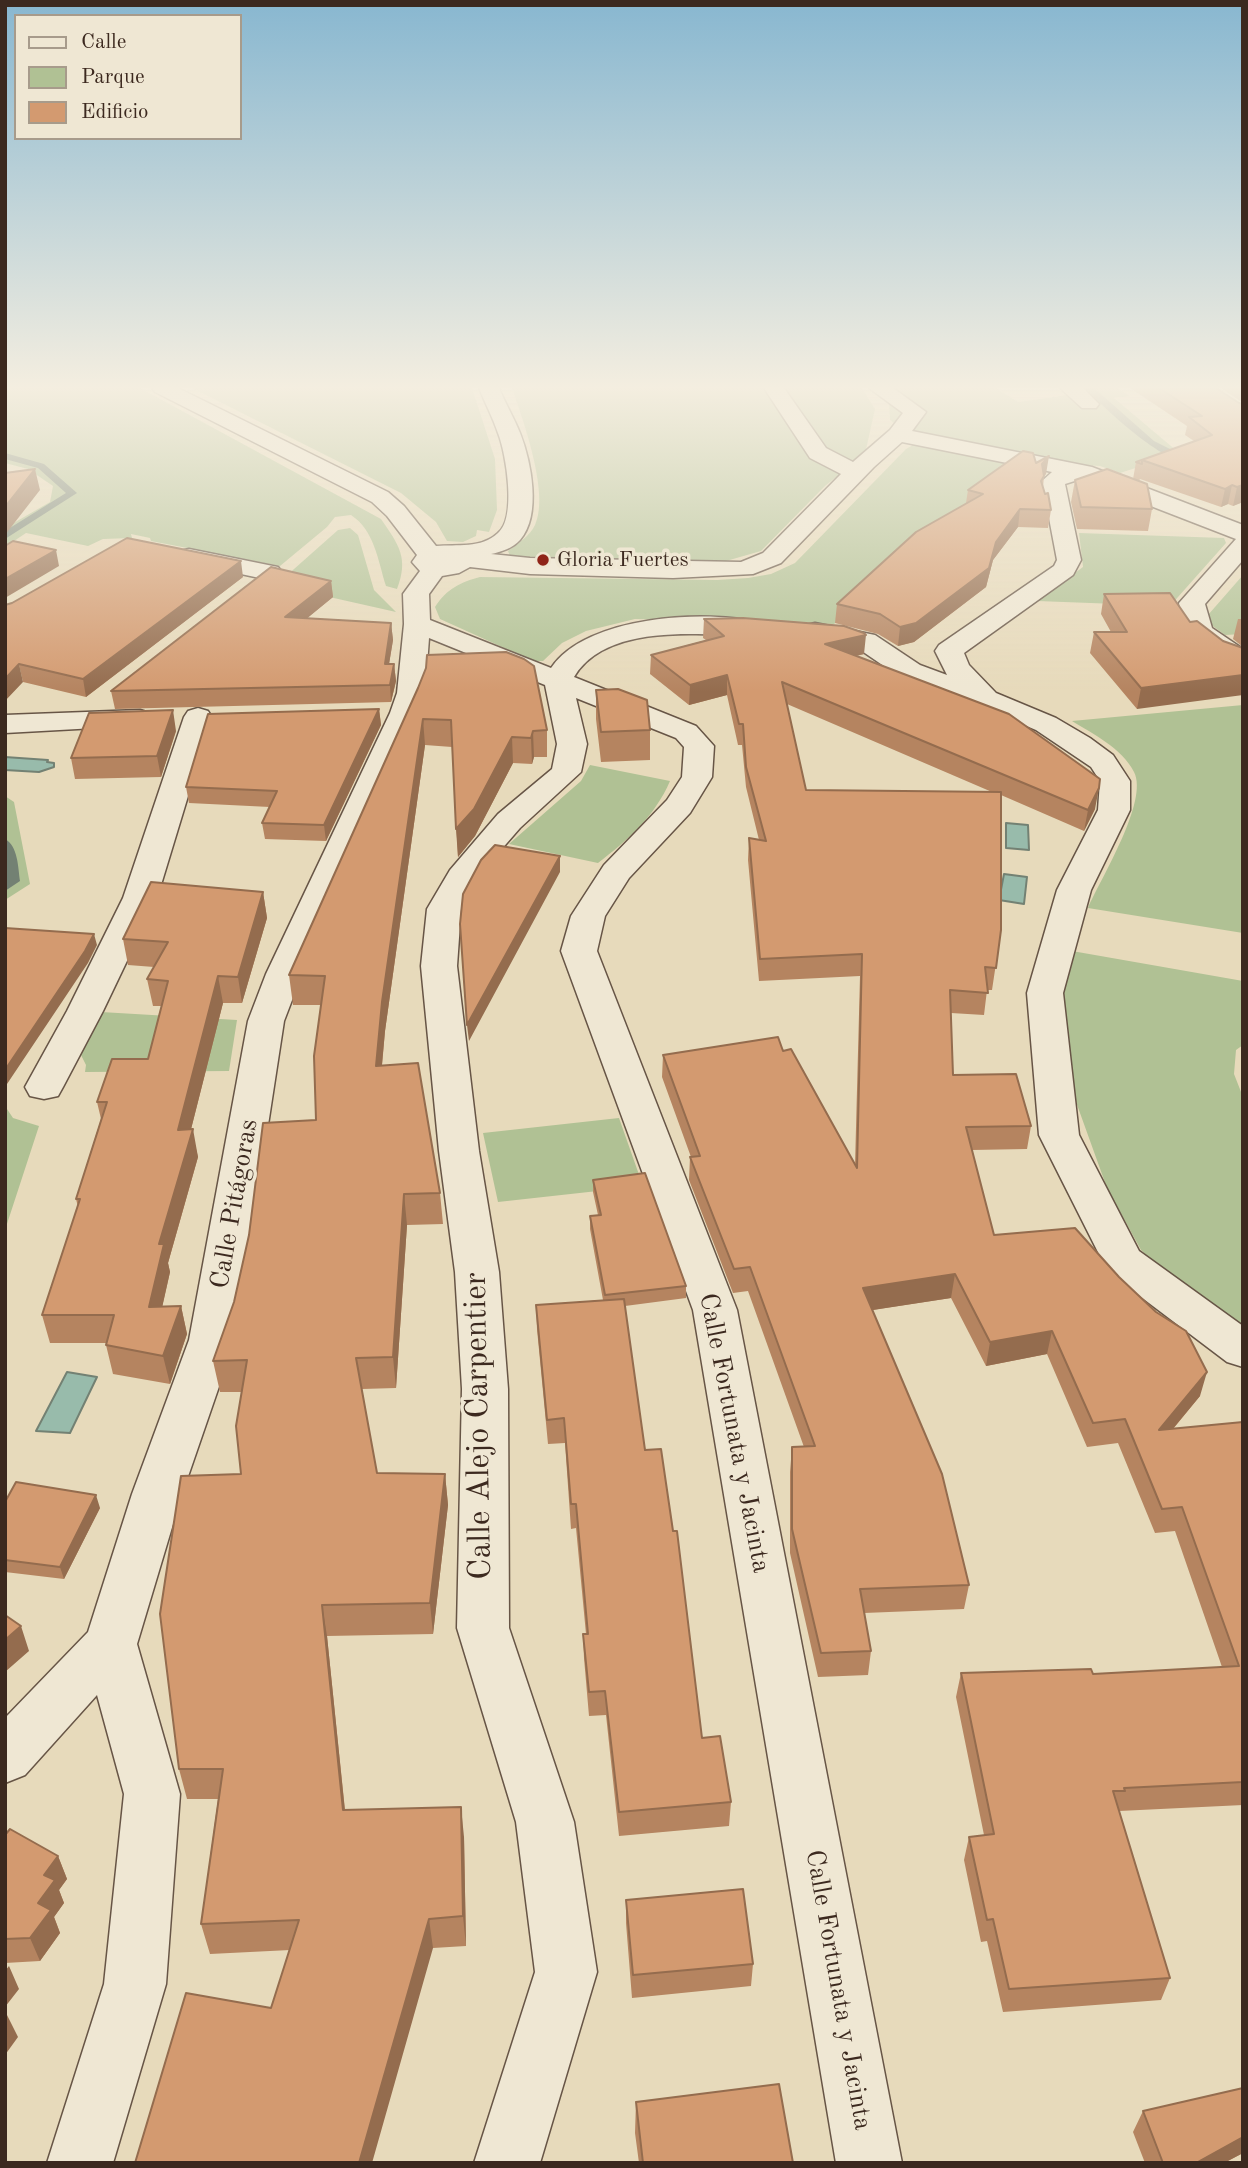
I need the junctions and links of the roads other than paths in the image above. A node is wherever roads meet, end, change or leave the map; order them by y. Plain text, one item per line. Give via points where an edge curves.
1 (364, 489) edge
2 (519, 489) edge
3 (840, 489) edge
4 (1055, 489) edge
5 (1128, 489) edge
6 (1243, 534) edge
7 (1243, 545) edge
8 (162, 551) edge
9 (462, 557) junction
10 (433, 561) junction
11 (259, 581) edge
12 (417, 624) junction
13 (1243, 660) edge
14 (558, 680) junction
15 (110, 696) dead end
16 (986, 699) junction
17 (78, 721) junction
18 (5, 724) edge
19 (44, 1087) dead end
20 (1243, 1350) edge
21 (110, 1644) junction
22 (13, 1746) edge
23 (80, 2163) edge
24 (507, 2163) edge
25 (869, 2163) edge

1 - 10 street via 397,508
2 - 9 street via 518,521 510,536
3 - 9 street via 772,558 744,569 540,566
4 - 16 street via 1069,560 1064,570 949,651 956,668
5 - 6 street
7 - 13 street via 1192,603 1193,624 1201,633
8 - 11 street
9 - 10 street via 455,567
10 - 12 street, Calle Pitágoras via 416,594
12 - 14 street, Calle Fortunata y Jacinta
12 - 21 street, Calle Pitágoras via 411,694 390,714 266,1021 212,1340
14 - 16 street via 572,659 607,638 653,628 825,631 865,641 910,671
14 - 24 street, Calle Alejo Carpentier via 572,744 566,772 509,821 467,870 444,909 439,966 477,1272 485,1389 483,1628 545,1822 566,1972
14 - 25 street, Calle Fortunata y Jacinta via 686,732 699,746 698,777 680,806 616,872 588,916 579,951 715,1310
15 - 17 street
16 - 20 street via 1080,744 1102,761 1115,780 1114,810 1074,890 1045,993 1059,1135 1123,1261
17 - 18 street
17 - 19 street via 212,717 140,898
21 - 22 street, Calle Pitágoras
21 - 23 street via 152,1794 135,1984

